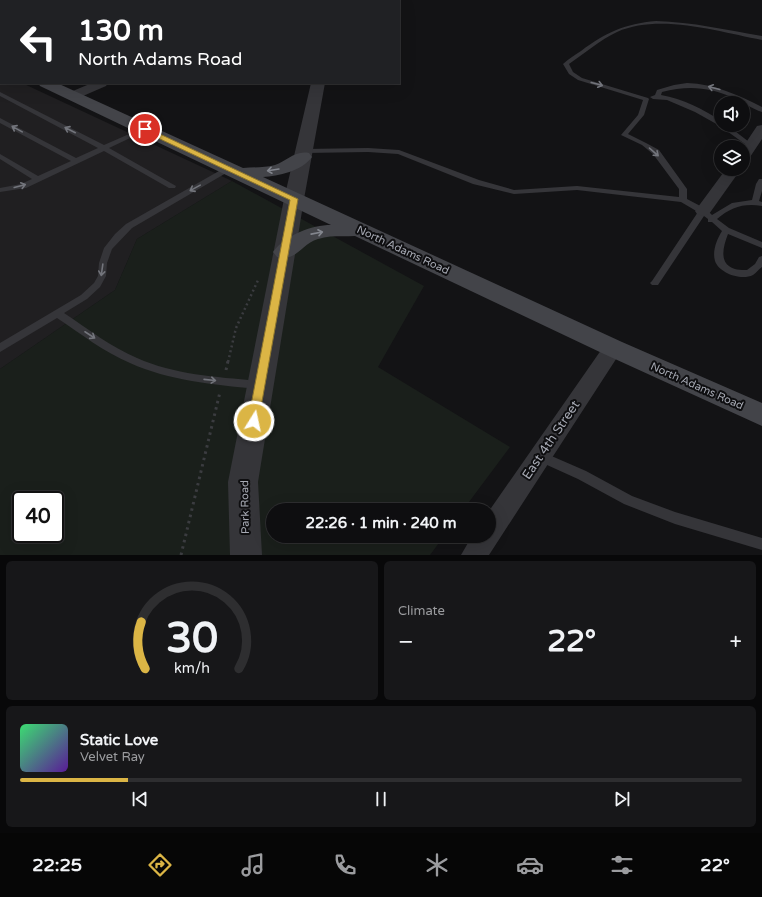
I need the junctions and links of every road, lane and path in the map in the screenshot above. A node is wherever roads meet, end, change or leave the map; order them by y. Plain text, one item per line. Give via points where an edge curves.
1 (762, 38) edge
2 (47, 84) edge
3 (100, 84) edge
4 (318, 84) edge
5 (0, 94) edge
6 (658, 95) junction
7 (72, 96) junction
8 (646, 99) junction
9 (762, 110) edge
10 (714, 119) edge
11 (0, 120) edge
12 (145, 129) junction
13 (762, 129) edge
14 (731, 132) edge
15 (739, 140) edge
16 (750, 147) edge
17 (104, 148) junction
18 (304, 154) junction
19 (0, 156) edge
20 (76, 161) junction
21 (234, 171) junction
22 (730, 176) edge
23 (38, 179) junction
24 (762, 181) edge
25 (172, 186) dead end
26 (0, 190) edge
27 (294, 199) junction
28 (683, 200) junction
29 (758, 203) edge
30 (707, 215) junction
31 (361, 230) junction
32 (726, 230) junction
33 (762, 245) edge
34 (284, 252) junction
35 (762, 259) edge
36 (655, 283) dead end
37 (57, 313) junction
38 (0, 348) edge
39 (613, 348) junction
40 (260, 386) junction
41 (762, 415) edge
42 (540, 456) junction
43 (496, 522) edge
44 (482, 543) edge
45 (762, 544) edge
46 (246, 555) edge
47 (474, 555) edge

1 -> 8 lane via 674,23 647,24 623,28 566,64 571,73 580,79
2 - 7 main road, North Adams Road
3 - 7 street
4 - 18 street, Park Road
17 -> 5 lane
6 - 8 lane
9 -> 6 lane via 713,86 683,84 659,91
6 - 10 lane via 683,103
7 - 12 main road, North Adams Road
8 -> 28 lane via 641,115 624,135 656,152 683,189
20 -> 11 lane
12 - 17 lane
12 - 21 main road, North Adams Road
13 - 16 street
14 - 15 lane
17 - 20 lane
17 - 25 lane
18 -> 21 main road via 279,170
18 - 27 street, Park Road
18 - 28 lane via 368,150 399,152 476,182 514,192 577,188
19 - 23 lane
20 - 23 lane
21 - 27 main road, North Adams Road
21 -> 37 lane via 129,226 108,248 102,276 97,286
22 - 30 street
26 -> 23 lane via 23,186
24 - 29 lane
27 - 31 main road, North Adams Road
27 - 34 street, Park Road
28 - 30 lane
29 - 30 lane via 738,203
30 - 32 lane
30 - 36 lane
34 -> 31 main road via 308,235 324,231
31 - 39 main road, North Adams Road
32 - 33 lane
32 - 35 lane via 717,256 722,267 729,271 749,273
34 - 40 street, Park Road
37 - 38 lane
37 -> 40 lane via 91,336 143,365 192,378
39 - 41 main road, North Adams Road
39 - 42 street, East 4th Street
40 - 46 street, Park Road via 243,482
42 - 43 street, East 4th Street
42 - 45 lane via 628,500 675,518
44 - 47 street

